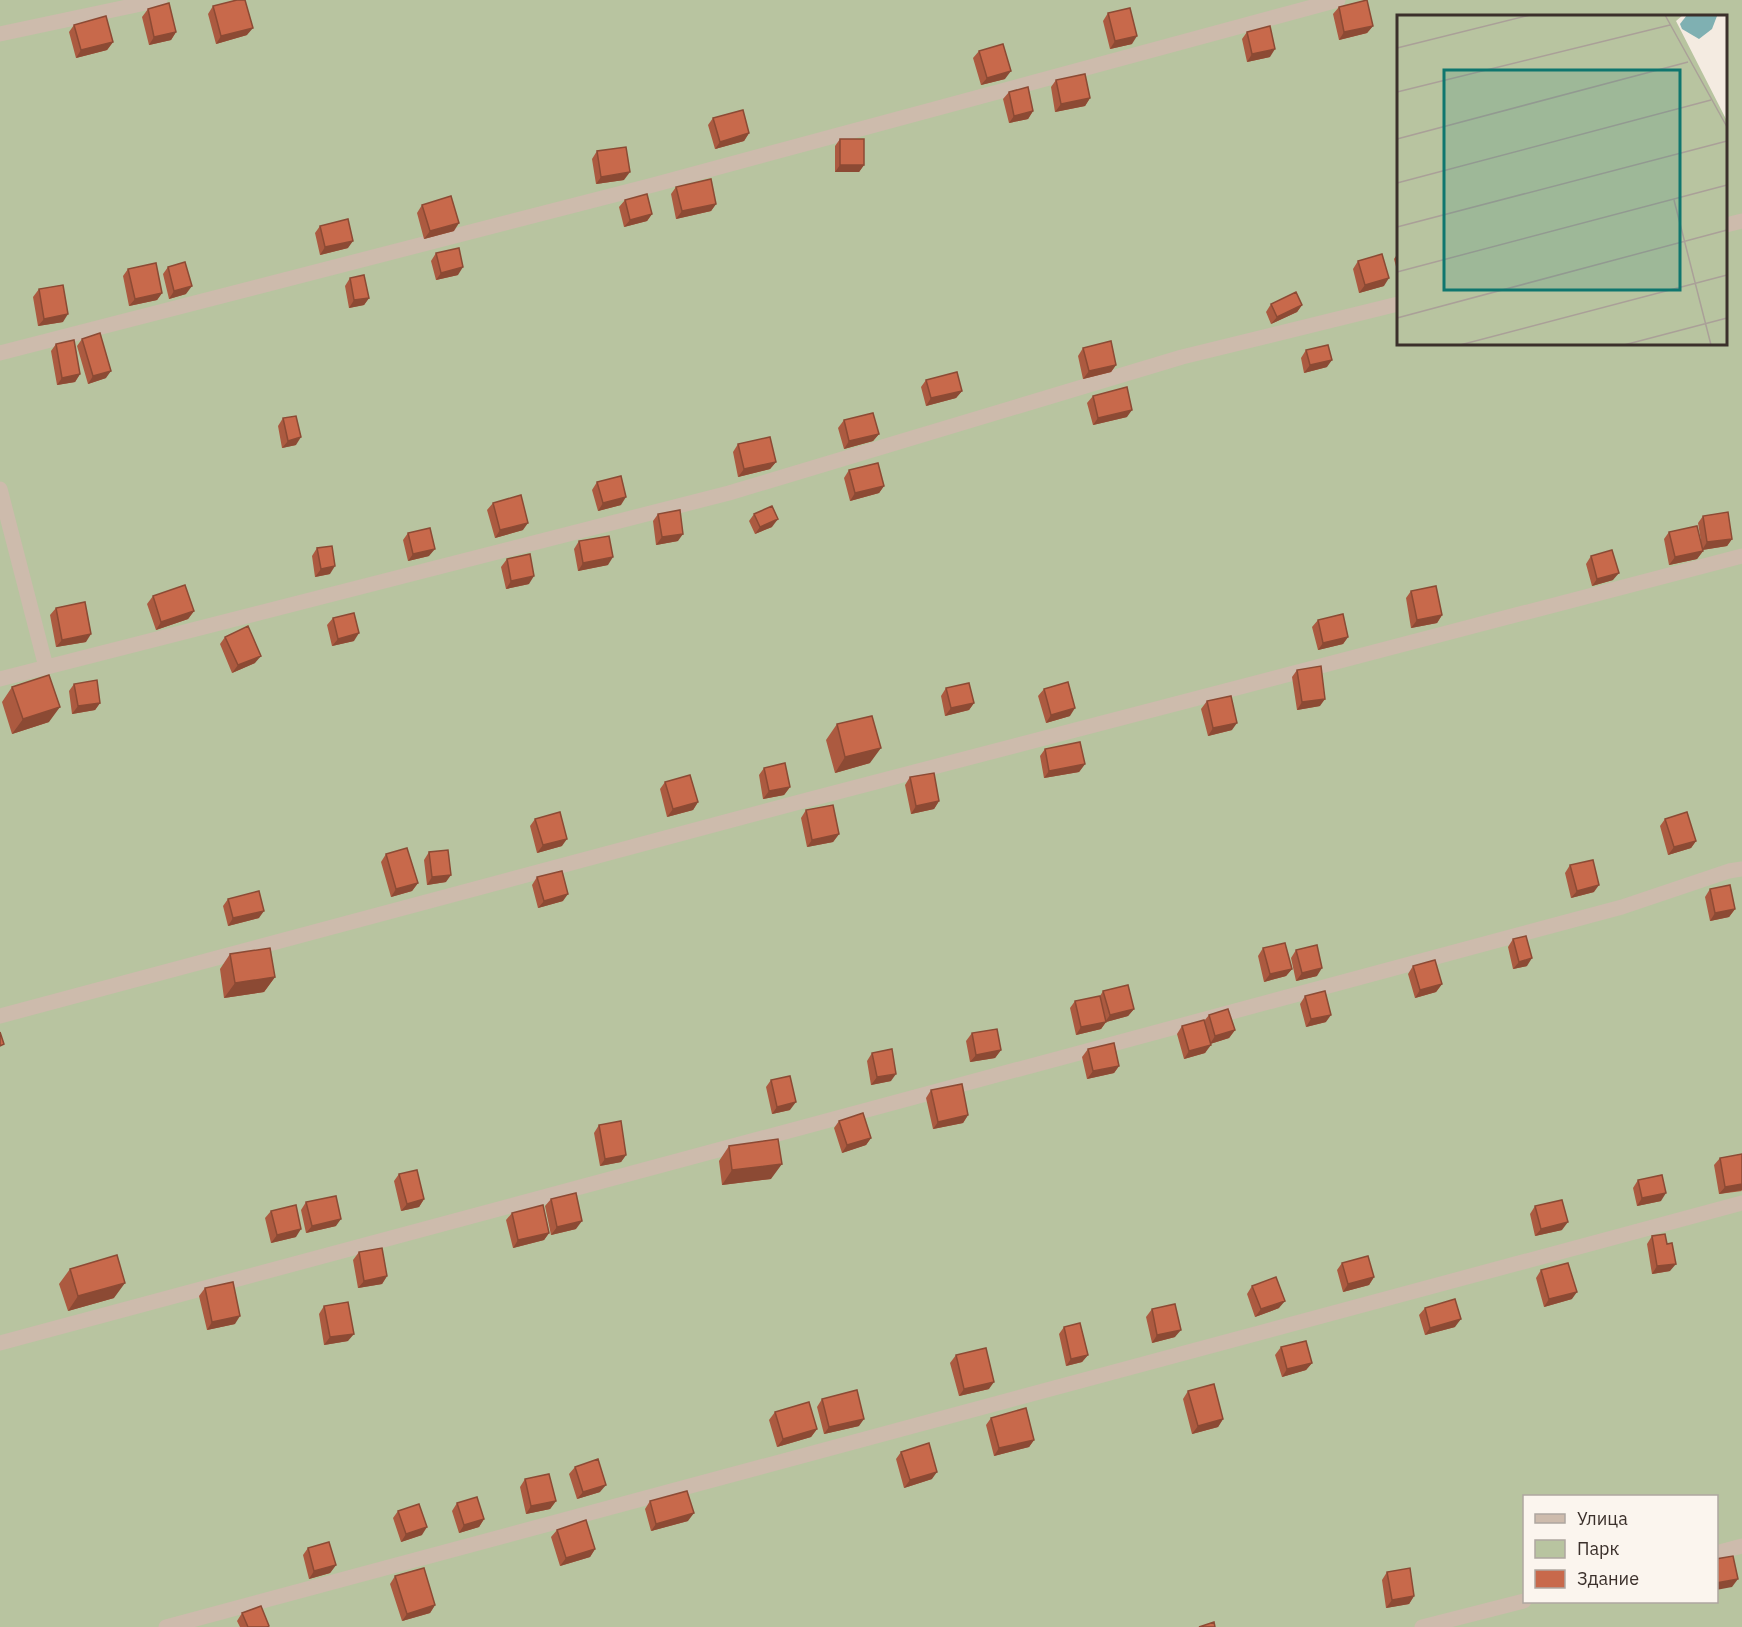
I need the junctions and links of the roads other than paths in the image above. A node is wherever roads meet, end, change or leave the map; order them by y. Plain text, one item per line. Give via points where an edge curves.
1 (160, 0) edge
2 (1338, 0) edge
3 (0, 34) edge
4 (1742, 220) edge
5 (1727, 224) edge
6 (1397, 304) edge
7 (0, 353) edge
8 (0, 489) edge
9 (1742, 556) edge
10 (46, 668) junction
11 (0, 679) edge
12 (1742, 869) edge
13 (0, 1016) edge
14 (1742, 1203) edge
15 (0, 1343) edge
16 (1742, 1546) edge
17 (1718, 1552) edge
18 (1523, 1601) edge
19 (166, 1627) edge
20 (1422, 1627) edge

1 - 3 lane
2 - 7 lane via 653,185
4 - 5 lane
6 - 10 lane via 1182,357 729,493
8 - 10 lane
9 - 13 lane
10 - 11 lane
12 - 15 lane via 1588,917
14 - 19 lane
16 - 17 lane
18 - 20 lane

